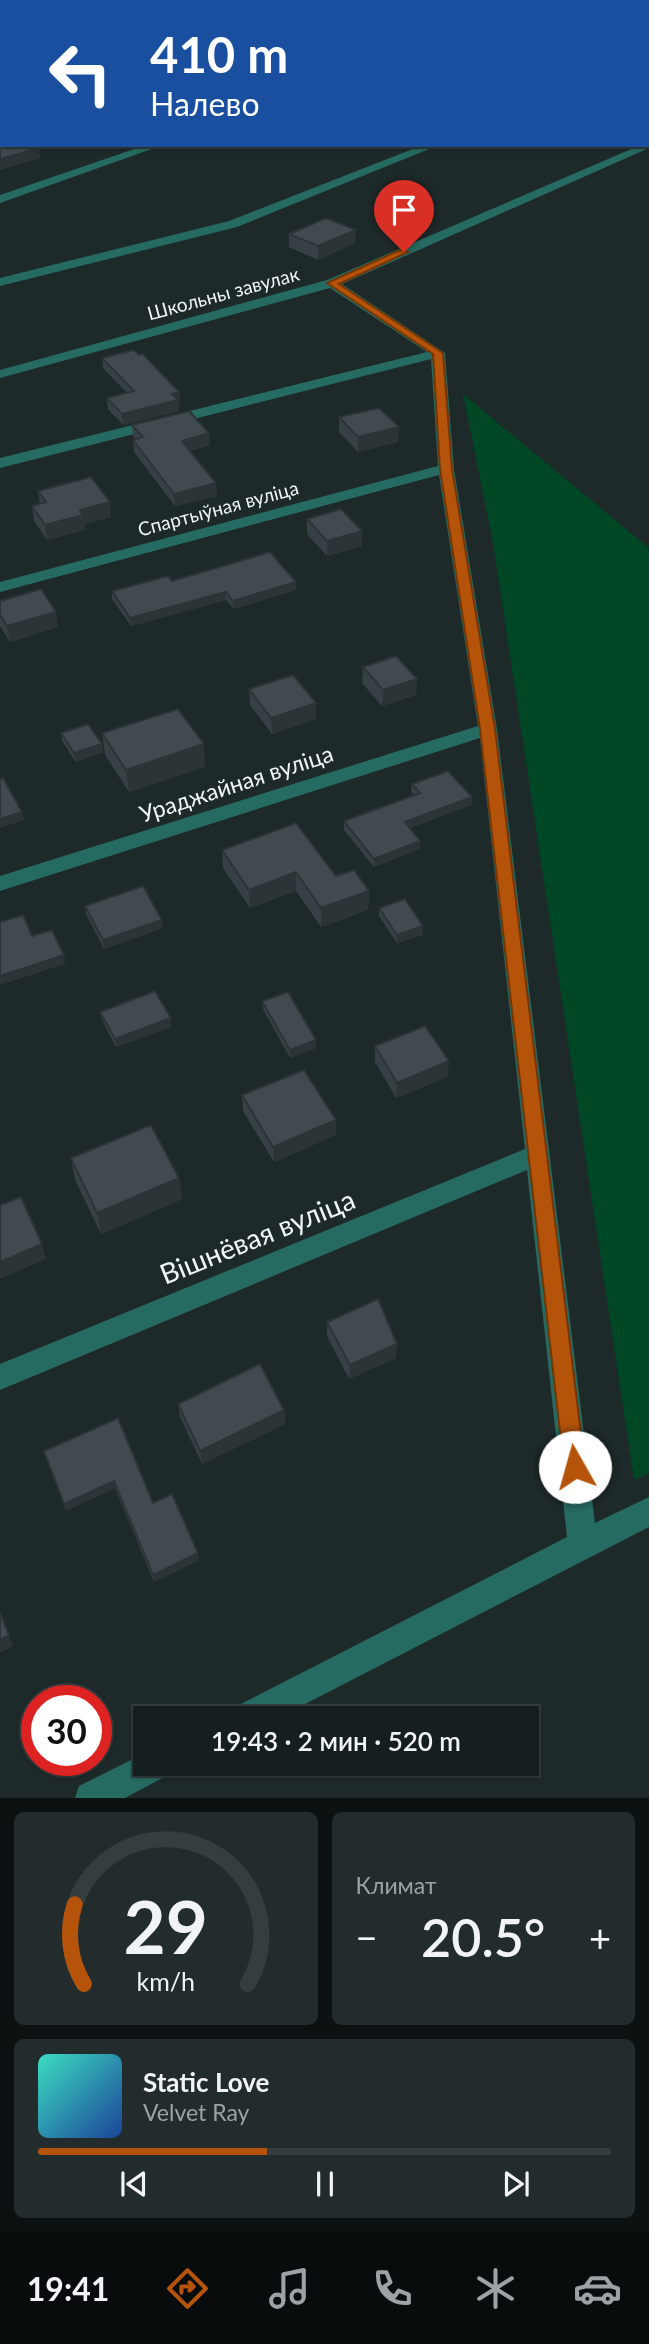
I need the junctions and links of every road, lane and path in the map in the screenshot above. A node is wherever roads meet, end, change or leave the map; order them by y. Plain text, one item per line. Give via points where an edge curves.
1 (152, 147) edge
2 (429, 147) edge
3 (642, 147) edge
4 (0, 199) edge
5 (0, 282) edge
6 (332, 283) junction
7 (438, 353) junction
8 (0, 374) edge
9 (0, 463) edge
10 (446, 469) junction
11 (0, 587) edge
12 (488, 729) junction
13 (0, 884) edge
14 (539, 1154) junction
15 (0, 1377) edge
16 (649, 1511) edge
17 (583, 1545) junction
18 (269, 1706) edge
19 (134, 1776) edge
20 (91, 1798) edge

1 - 4 street
2 - 5 street via 233,224
3 - 6 street, Школьны завулак
6 - 7 street
6 - 8 street, Школьны завулак
7 - 9 street
7 - 10 street
10 - 11 street, Спартыўная вуліца
10 - 12 street
12 - 13 street, Ураджайная вуліца
12 - 14 street
14 - 15 street, Вішнёвая вуліца
14 - 17 street
16 - 17 street
17 - 18 street
19 - 20 street

